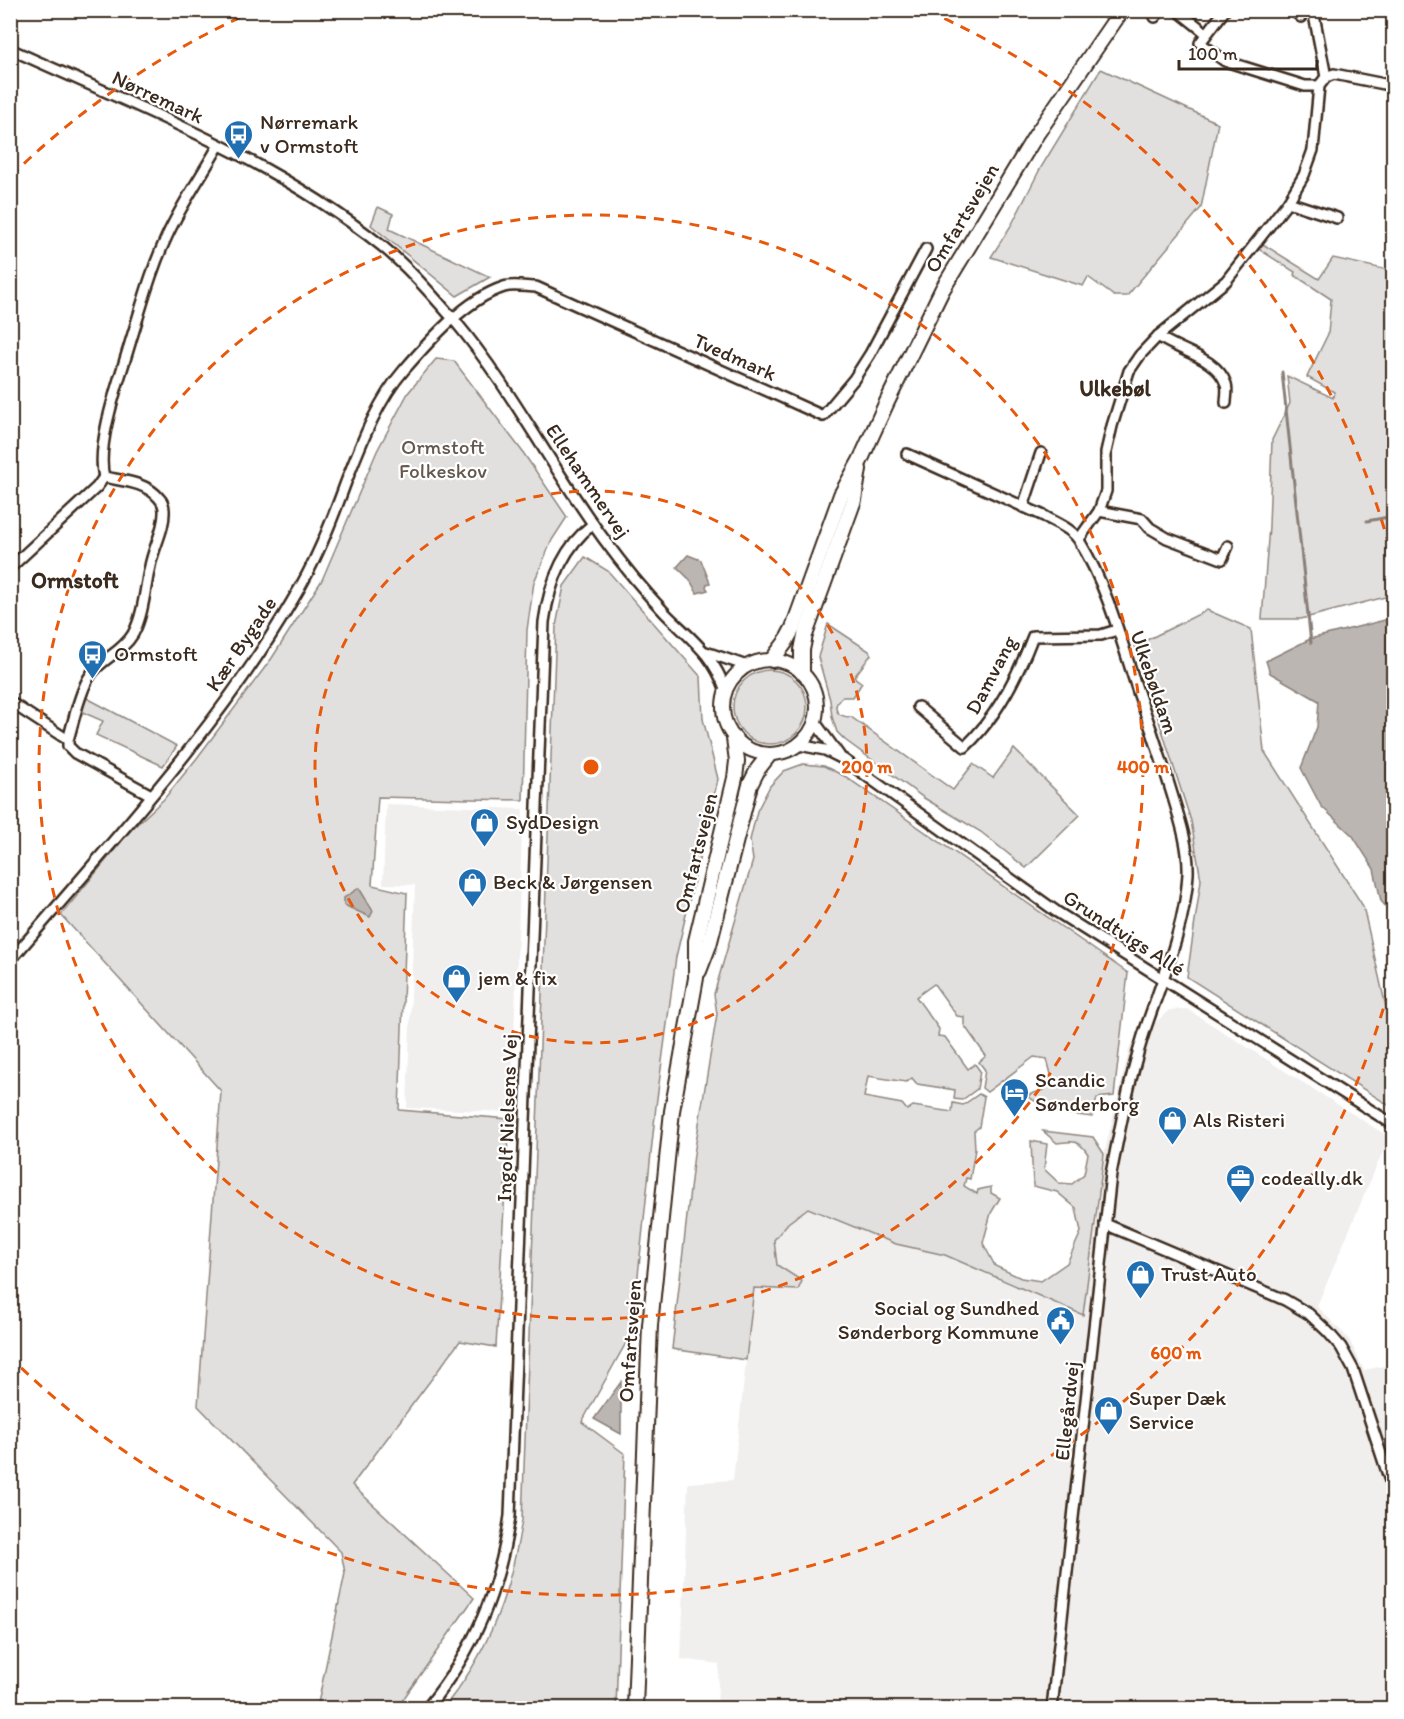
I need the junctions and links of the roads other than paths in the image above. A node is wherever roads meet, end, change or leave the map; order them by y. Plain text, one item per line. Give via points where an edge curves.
1 (1122, 10) edge
2 (1177, 10) edge
3 (1225, 10) edge
4 (1293, 10) edge
5 (1313, 10) edge
6 (1301, 17) dead end
7 (1206, 33) junction
8 (10, 49) edge
9 (1326, 77) junction
10 (1319, 86) junction
11 (1394, 86) edge
12 (219, 146) junction
13 (1288, 202) junction
14 (1337, 218) dead end
15 (926, 249) dead end
16 (453, 319) junction
17 (1158, 336) junction
18 (1226, 403) dead end
19 (1041, 453) dead end
20 (907, 454) dead end
21 (860, 461) junction
22 (104, 477) junction
23 (1023, 507) junction
24 (1099, 511) junction
25 (593, 524) junction
26 (1079, 539) junction
27 (1228, 546) dead end
28 (10, 568) edge
29 (1117, 630) junction
30 (706, 652) junction
31 (772, 660) junction
32 (747, 666) junction
33 (802, 672) junction
34 (726, 691) junction
35 (10, 702) edge
36 (918, 707) dead end
37 (815, 722) junction
38 (734, 738) junction
39 (68, 740) junction
40 (799, 745) junction
41 (769, 755) junction
42 (843, 759) junction
43 (152, 795) junction
44 (10, 961) edge
45 (696, 978) junction
46 (1162, 980) junction
47 (1394, 1125) edge
48 (1105, 1224) junction
49 (1394, 1494) edge
50 (428, 1708) edge
51 (635, 1708) edge
52 (1052, 1708) edge

1 - 21 highway, Omfartsvejen via 1036,135 942,290
2 - 7 street
3 - 7 street
4 - 6 street
5 - 9 street
7 - 10 street via 1200,43 1225,61 1305,86
8 - 12 street, Nørremark
9 - 10 street
9 - 11 street via 1344,75
10 - 13 street via 1313,150
12 - 16 street, Nørremark via 281,178 342,217 419,281
12 - 22 street via 155,264 112,404 102,457
13 - 14 street
13 - 17 street via 1226,281
15 - 16 street, Tvedmark via 855,379 823,416 536,287 506,286
16 - 25 street, Ellehammervej via 510,396
16 - 43 street, Kær Bygade via 402,372 380,406 326,535 293,601 255,660
17 - 18 street via 1221,373 1227,387
17 - 24 street via 1140,355 1121,393 1106,452 1106,490
19 - 23 street
20 - 23 street, Ulkebøldam
21 - 31 highway, Omfartsvejen via 841,495 793,628
21 - 33 highway, Omfartsvejen via 854,500 805,635
22 - 28 street
22 - 39 street via 149,489 165,507 164,521 133,634 89,678
23 - 26 street, Ulkebøldam
24 - 26 street
24 - 27 street via 1142,519 1167,538 1222,559
25 - 30 street, Ellehammervej via 646,592
25 - 50 street, Ingolf Nielsens Vej via 574,543 556,572 544,622 510,1516 502,1563 483,1620 467,1653
26 - 29 street, Ulkebøldam via 1099,578
29 - 36 street, Damvang via 1033,636 1021,667 981,733 965,747
29 - 46 street, Ulkebøldam via 1160,755 1186,849 1184,907
30 - 32 street, Ellehammervej
30 - 34 street, Ellehammervej
31 - 32 main road
31 - 33 main road via 788,663
32 - 34 main road
33 - 37 main road via 815,692
34 - 38 main road via 724,719
35 - 39 street
37 - 40 main road
37 - 42 street, Grundtvigs Allé
38 - 41 main road via 753,752
38 - 45 highway, Omfartsvejen via 735,778 696,941
39 - 43 street via 75,753
40 - 41 main road via 782,754
40 - 42 street, Grundtvigs Allé via 825,750
41 - 45 highway, Omfartsvejen via 750,785 709,945
42 - 46 street, Grundtvigs Allé via 1057,912
43 - 44 street, Kær Bygade
45 - 51 highway, Omfartsvejen via 672,1111 650,1325
46 - 47 street, Grundtvigs Allé
46 - 48 street, Ellegårdvej via 1119,1130
48 - 49 street via 1285,1300 1309,1314 1341,1347 1353,1370
48 - 52 street, Ellegårdvej

